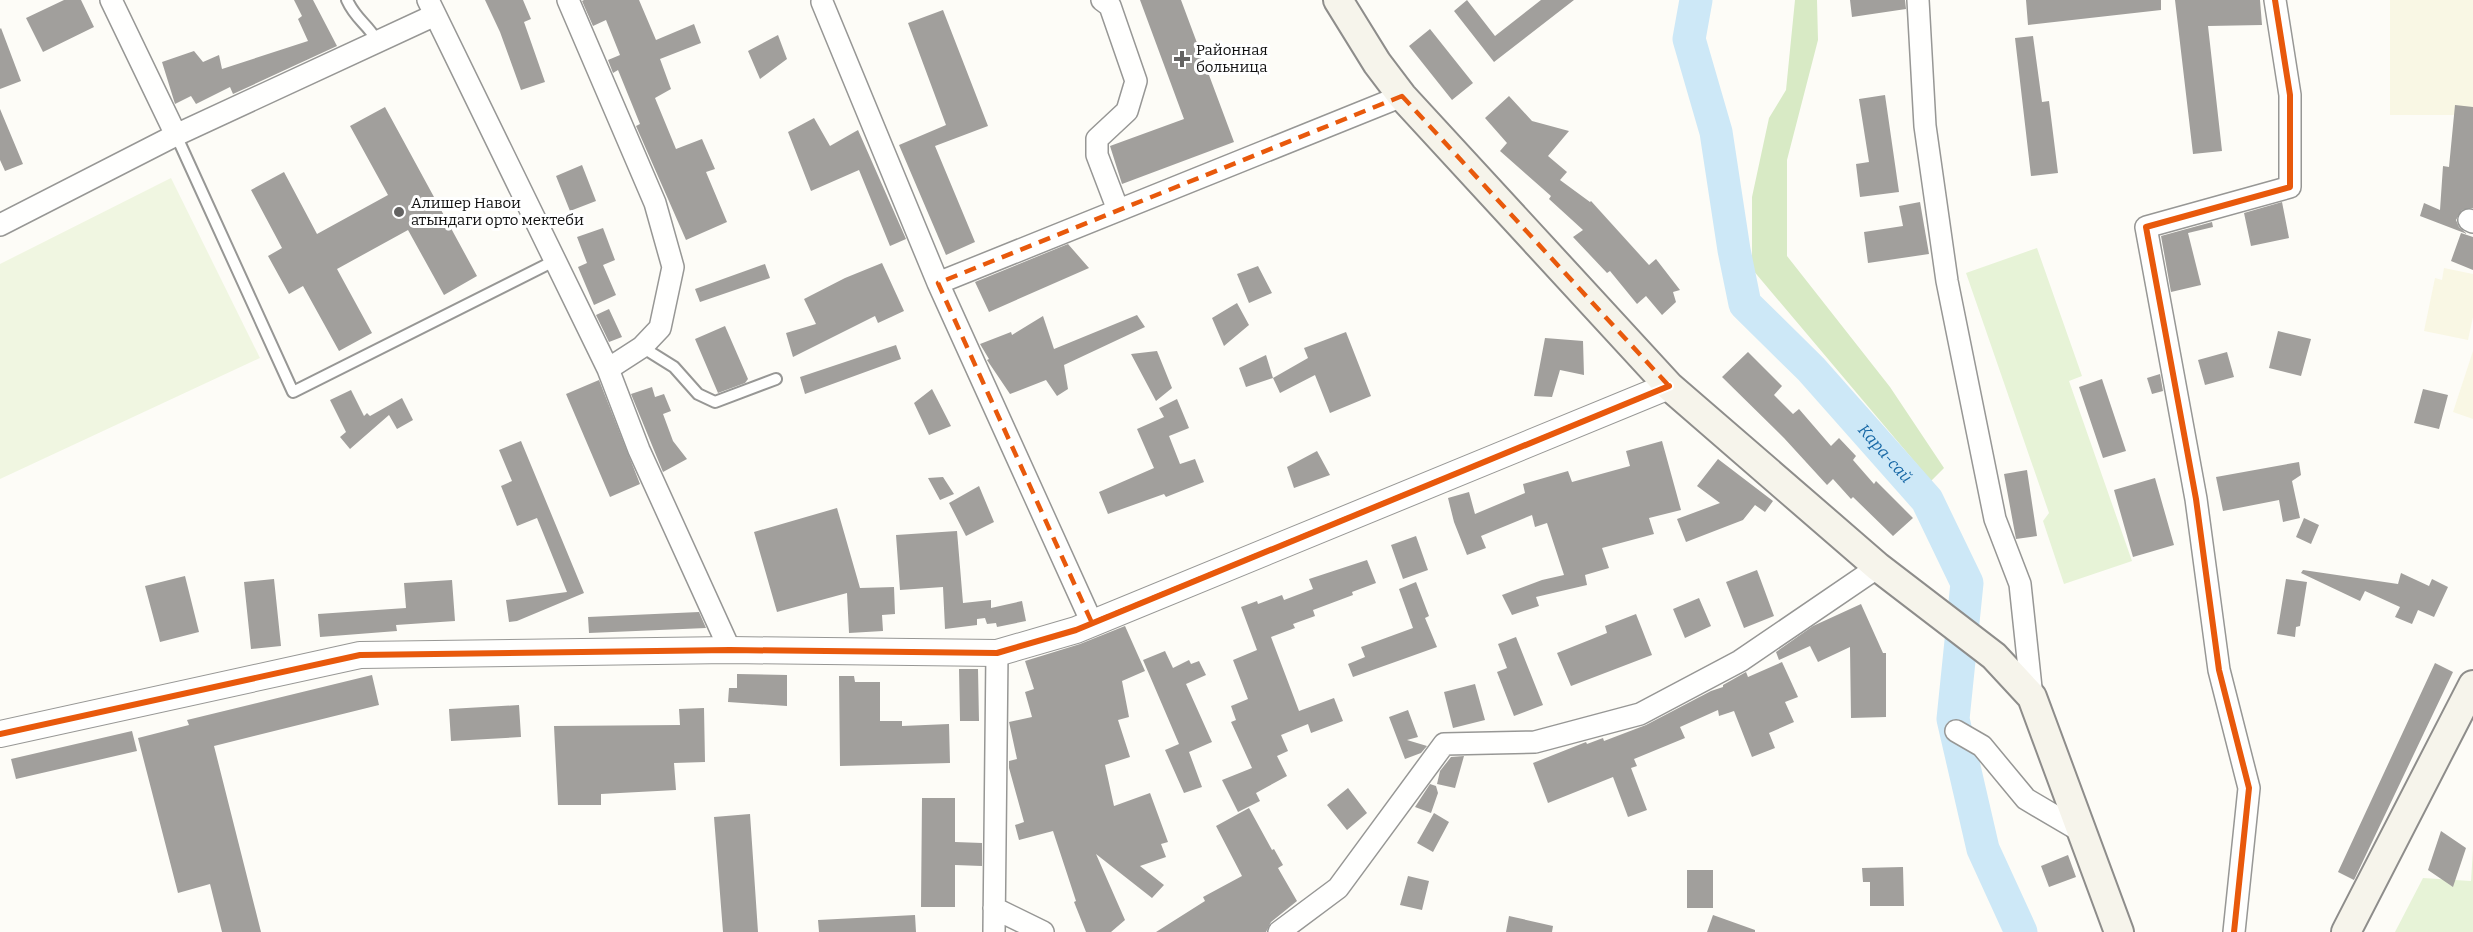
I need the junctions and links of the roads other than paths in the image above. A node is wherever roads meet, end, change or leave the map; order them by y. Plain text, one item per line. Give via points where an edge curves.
1 (111, 0) edge
2 (347, 0) edge
3 (568, 0) edge
4 (1102, 0) edge
5 (1338, 0) edge
6 (1918, 0) edge
7 (2275, 0) edge
8 (822, 2) dead end
9 (431, 7) edge
10 (377, 41) junction
11 (1402, 96) junction
12 (176, 135) junction
13 (1118, 210) junction
14 (0, 225) edge
15 (556, 260) junction
16 (938, 284) junction
17 (642, 348) junction
18 (608, 369) junction
19 (776, 379) dead end
20 (1669, 386) junction
21 (1878, 567) junction
22 (1092, 622) junction
23 (730, 650) junction
24 (997, 653) junction
25 (2473, 685) edge
26 (2032, 697) junction
27 (1956, 731) dead end
28 (0, 734) edge
29 (2082, 832) junction
30 (994, 908) junction
31 (994, 932) edge
32 (1043, 932) edge
33 (1280, 932) edge
34 (2119, 932) edge
35 (2234, 932) edge
36 (2346, 932) edge

1 - 12 street
2 - 10 lane via 355,17 368,25
3 - 17 street via 655,203 674,267 660,328
4 - 13 street via 1110,6 1136,81 1127,111 1097,139 1097,155
5 - 11 main road
6 - 26 street via 1925,126 1947,281 1995,519 2019,584
7 - 35 street via 2290,95 2290,187 2146,226 2196,499 2219,670 2249,788
8 - 16 street
9 - 10 street
9 - 15 street
10 - 12 street
11 - 13 street
11 - 20 main road
12 - 14 street
12 - 15 lane via 293,392
13 - 16 street
15 - 18 street
16 - 22 street
17 - 18 street
17 - 19 lane via 674,367 698,394 715,402
18 - 23 street via 639,450
20 - 21 main road
20 - 22 street
21 - 26 main road via 1994,656
21 - 33 street via 1740,661 1640,714 1535,742 1444,744 1338,888
22 - 24 street
23 - 24 street
23 - 28 street via 360,655
24 - 30 street
25 - 36 main road
26 - 29 main road
27 - 29 street via 1982,746 2026,799
29 - 34 main road
30 - 31 street
30 - 32 street

